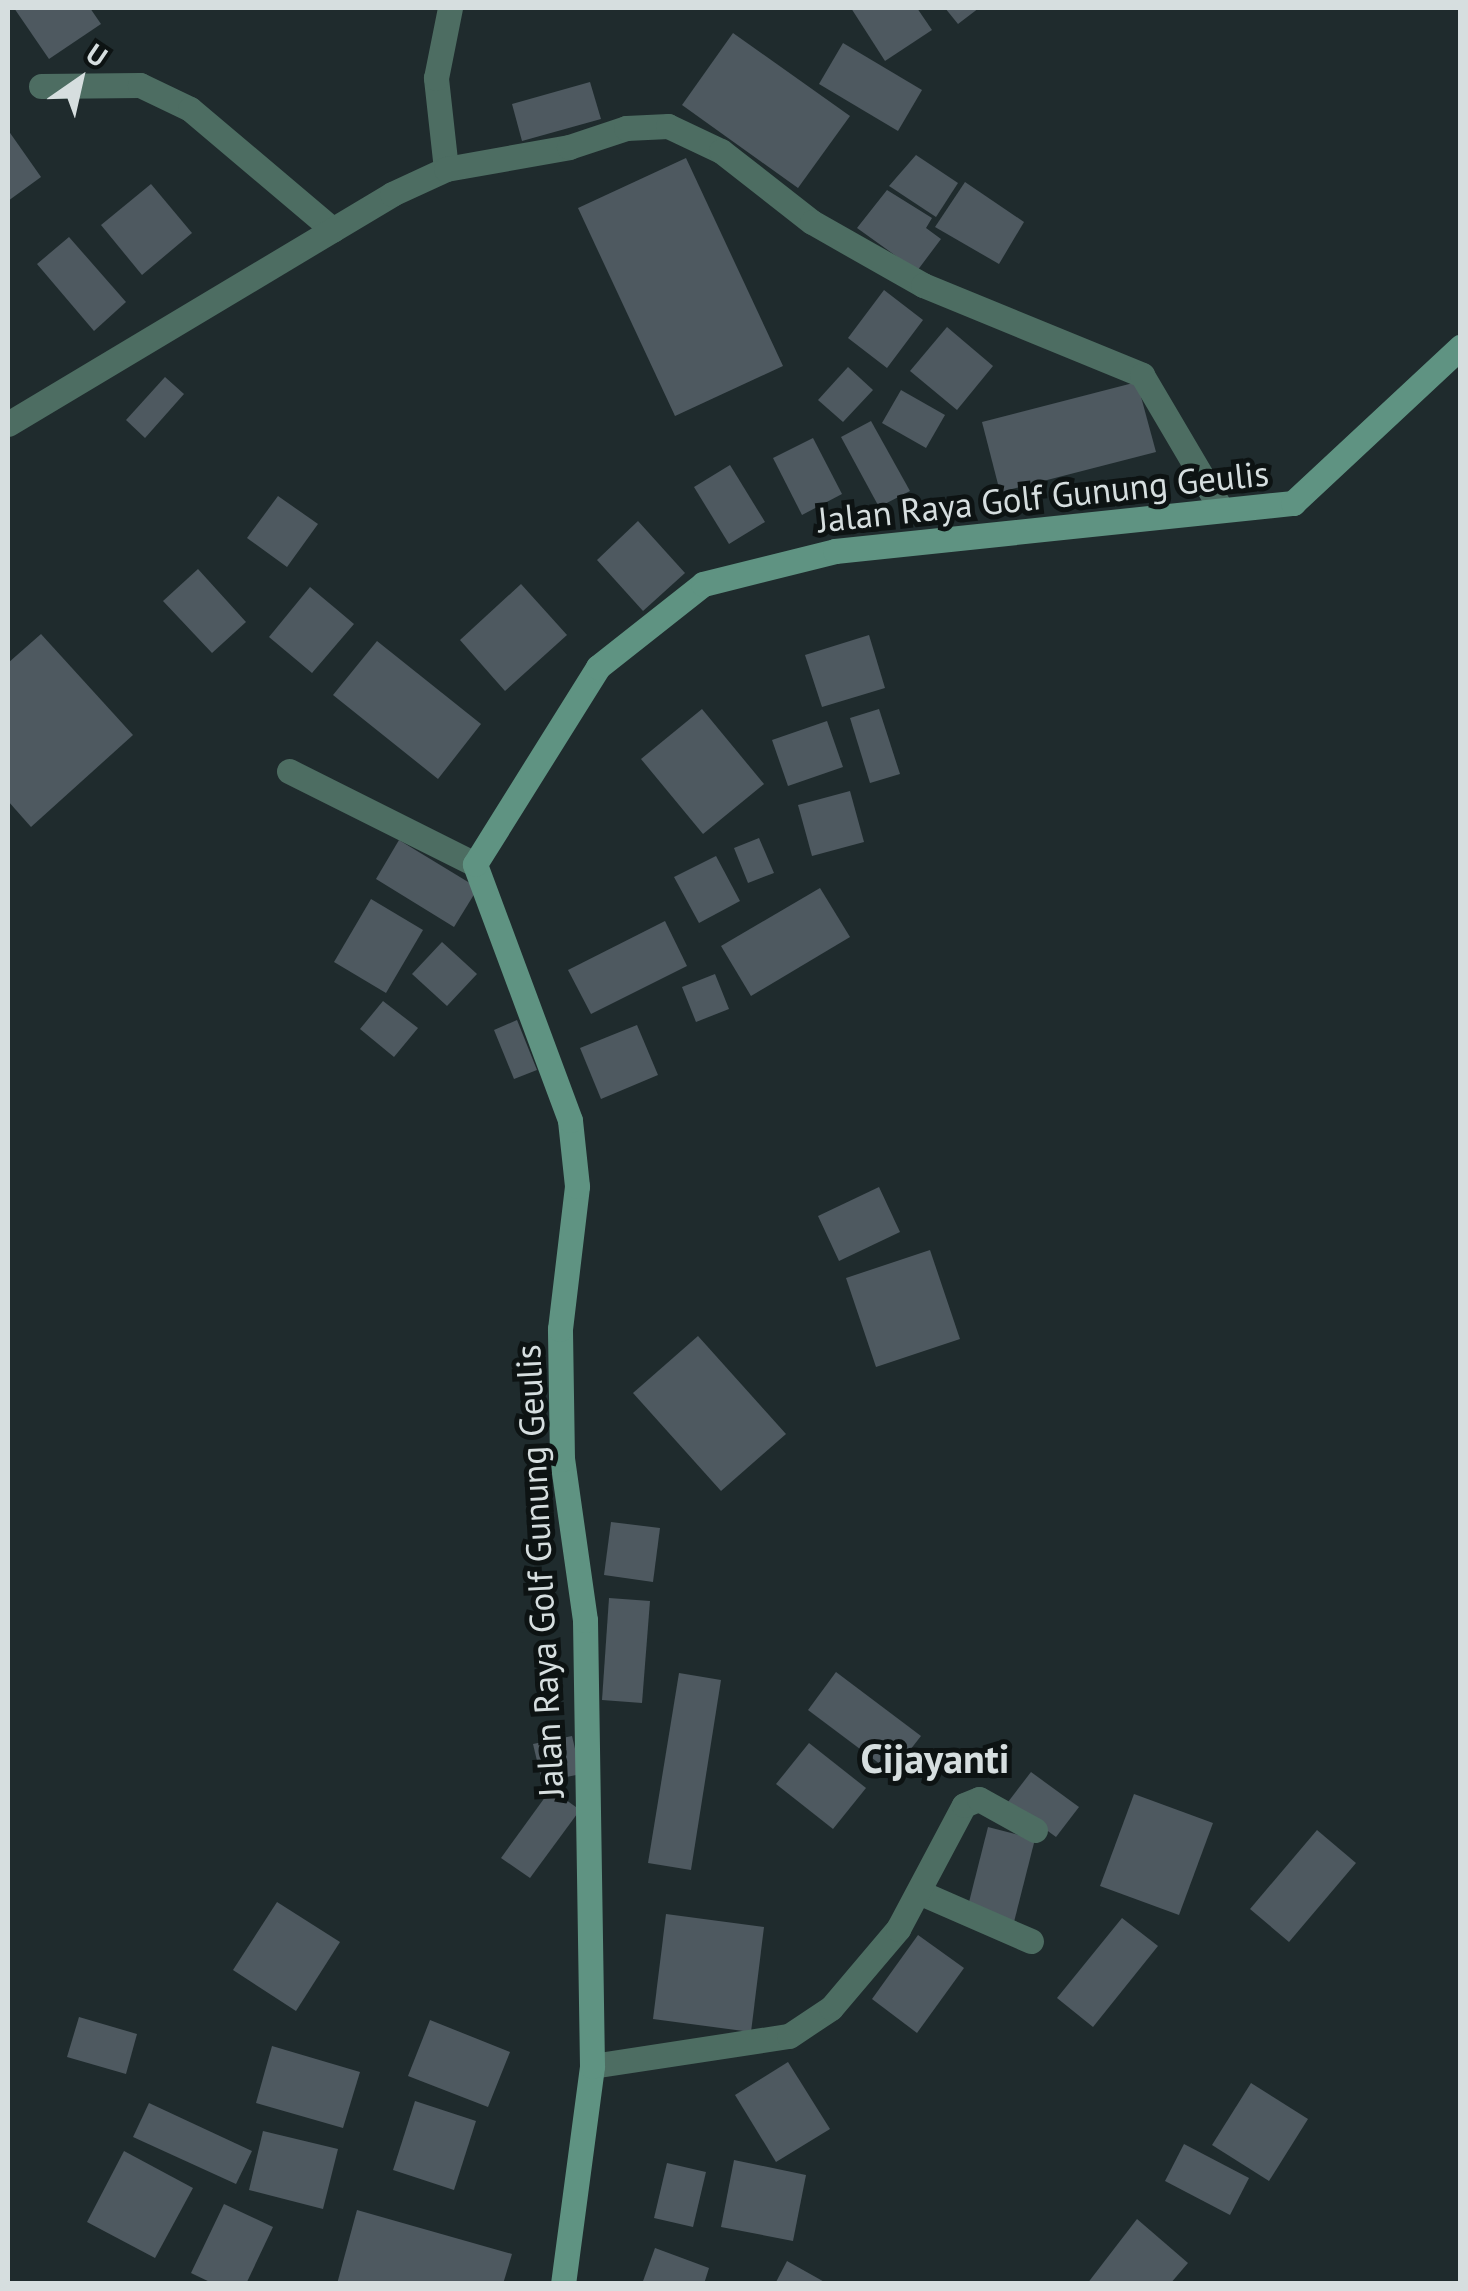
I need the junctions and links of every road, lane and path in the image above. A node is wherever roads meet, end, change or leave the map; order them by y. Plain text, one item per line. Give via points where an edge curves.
1 (450, 8) edge
2 (41, 86) dead end
3 (446, 169) junction
4 (332, 230) junction
5 (1460, 347) edge
6 (8, 424) edge
7 (1221, 509) junction
8 (288, 771) dead end
9 (475, 864) junction
10 (1035, 1830) dead end
11 (921, 1893) junction
12 (1032, 1941) dead end
13 (592, 2066) junction
14 (563, 2284) edge

1 - 3 street via 436,78
2 - 4 street via 140,85 190,108
3 - 4 street
3 - 7 street via 569,148 626,128 668,126 721,151 812,222 924,286 1142,374
4 - 6 street
5 - 7 main road, Jalan Raya Golf Gunung Geulis via 1292,503
7 - 9 main road, Jalan Raya Golf Gunung Geulis via 835,551 702,584 598,667
8 - 9 street
9 - 13 main road, Jalan Raya Golf Gunung Geulis via 570,1120 578,1186 560,1329 562,1459 584,1620
10 - 11 street via 979,1799 964,1805
11 - 12 street
11 - 13 street via 862,1976 831,2008 789,2036
13 - 14 main road, Jalan Raya Golf Gunung Geulis

